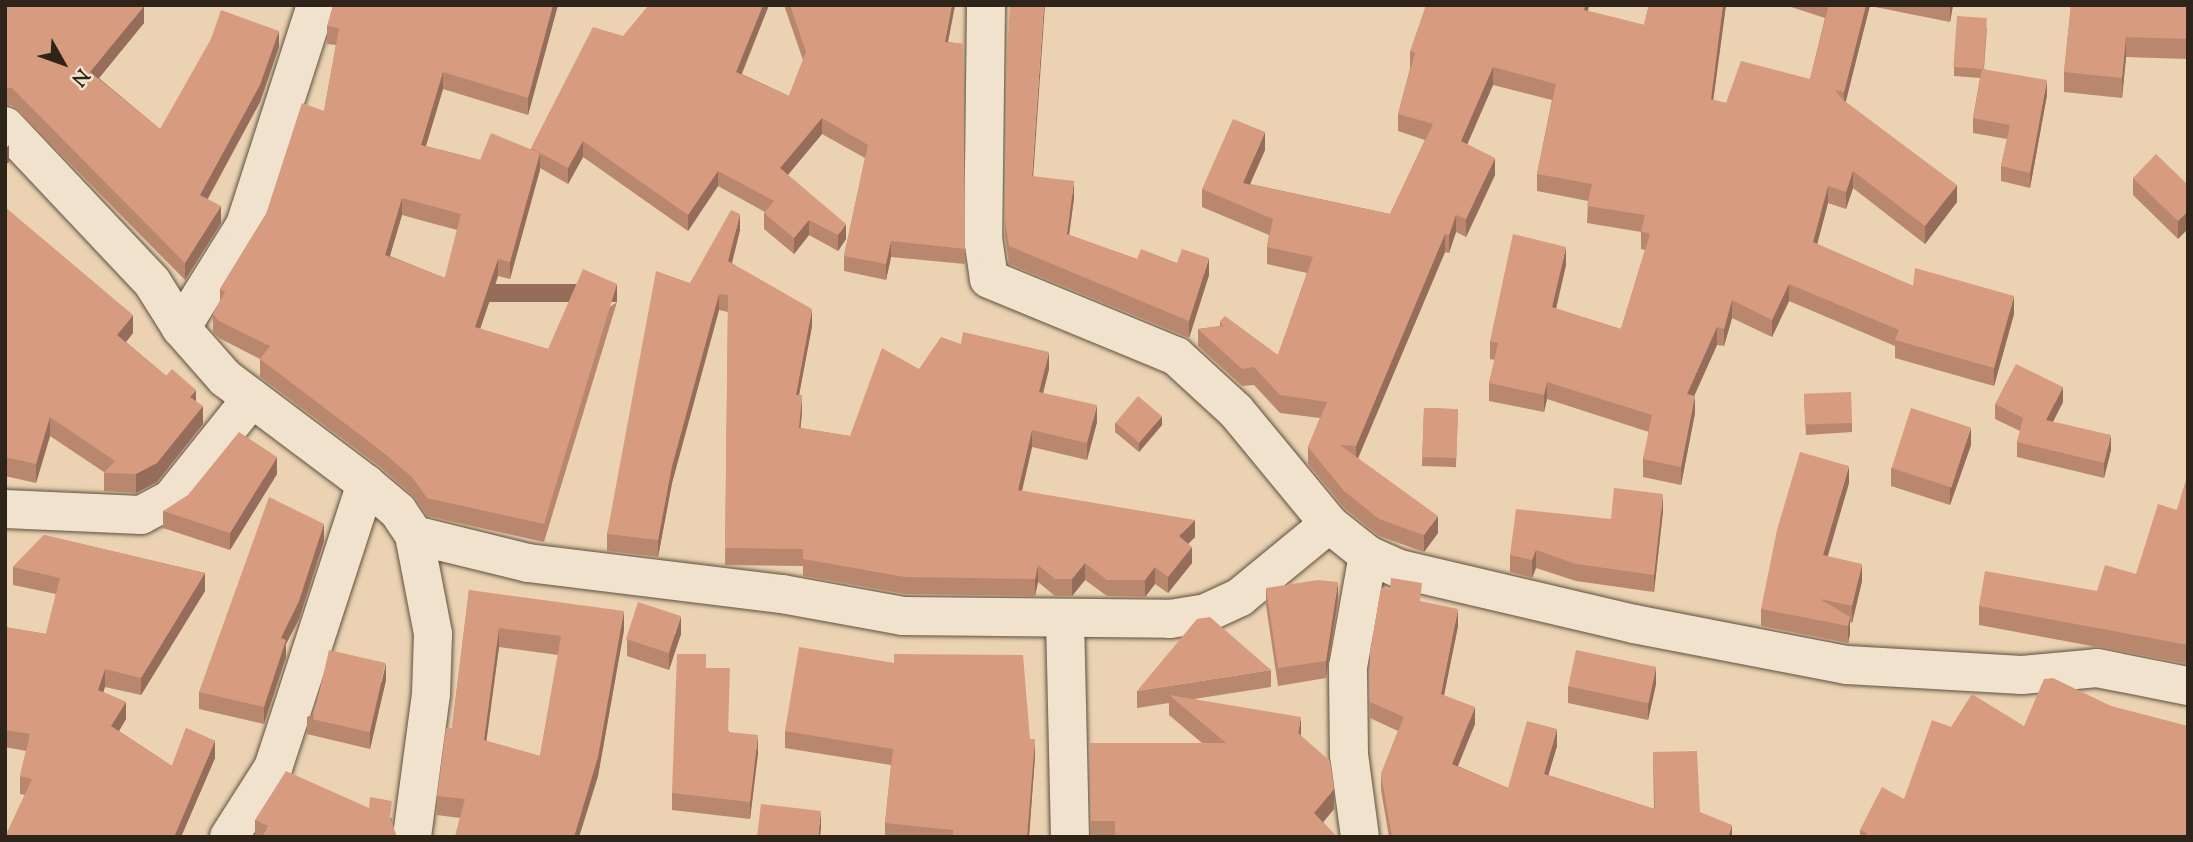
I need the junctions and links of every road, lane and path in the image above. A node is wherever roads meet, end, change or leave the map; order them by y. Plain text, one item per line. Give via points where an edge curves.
1 (316, 5) edge
2 (986, 5) edge
3 (5, 126) edge
4 (181, 327) junction
5 (252, 398) junction
6 (366, 484) junction
7 (5, 509) edge
8 (1329, 524) junction
9 (414, 535) junction
10 (1368, 555) junction
11 (1065, 618) junction
12 (2188, 686) edge
13 (229, 837) edge
14 (412, 837) edge
15 (1070, 837) edge
16 (1360, 837) edge

1 - 4 street via 245,225
2 - 8 street via 983,238 989,279 1013,293 1176,356 1236,411
3 - 4 street via 152,282
4 - 5 street via 225,378
5 - 6 street
5 - 7 street via 171,499 141,515
6 - 9 street via 398,511
6 - 13 street via 274,768
8 - 10 street
8 - 11 street via 1240,597 1206,612 1170,619
9 - 11 street via 528,563 782,594 903,616
9 - 14 street via 433,634 431,694
10 - 12 street via 1400,569 1634,624 1847,665 2022,674 2097,668
10 - 16 street via 1348,667 1349,755
11 - 15 street

